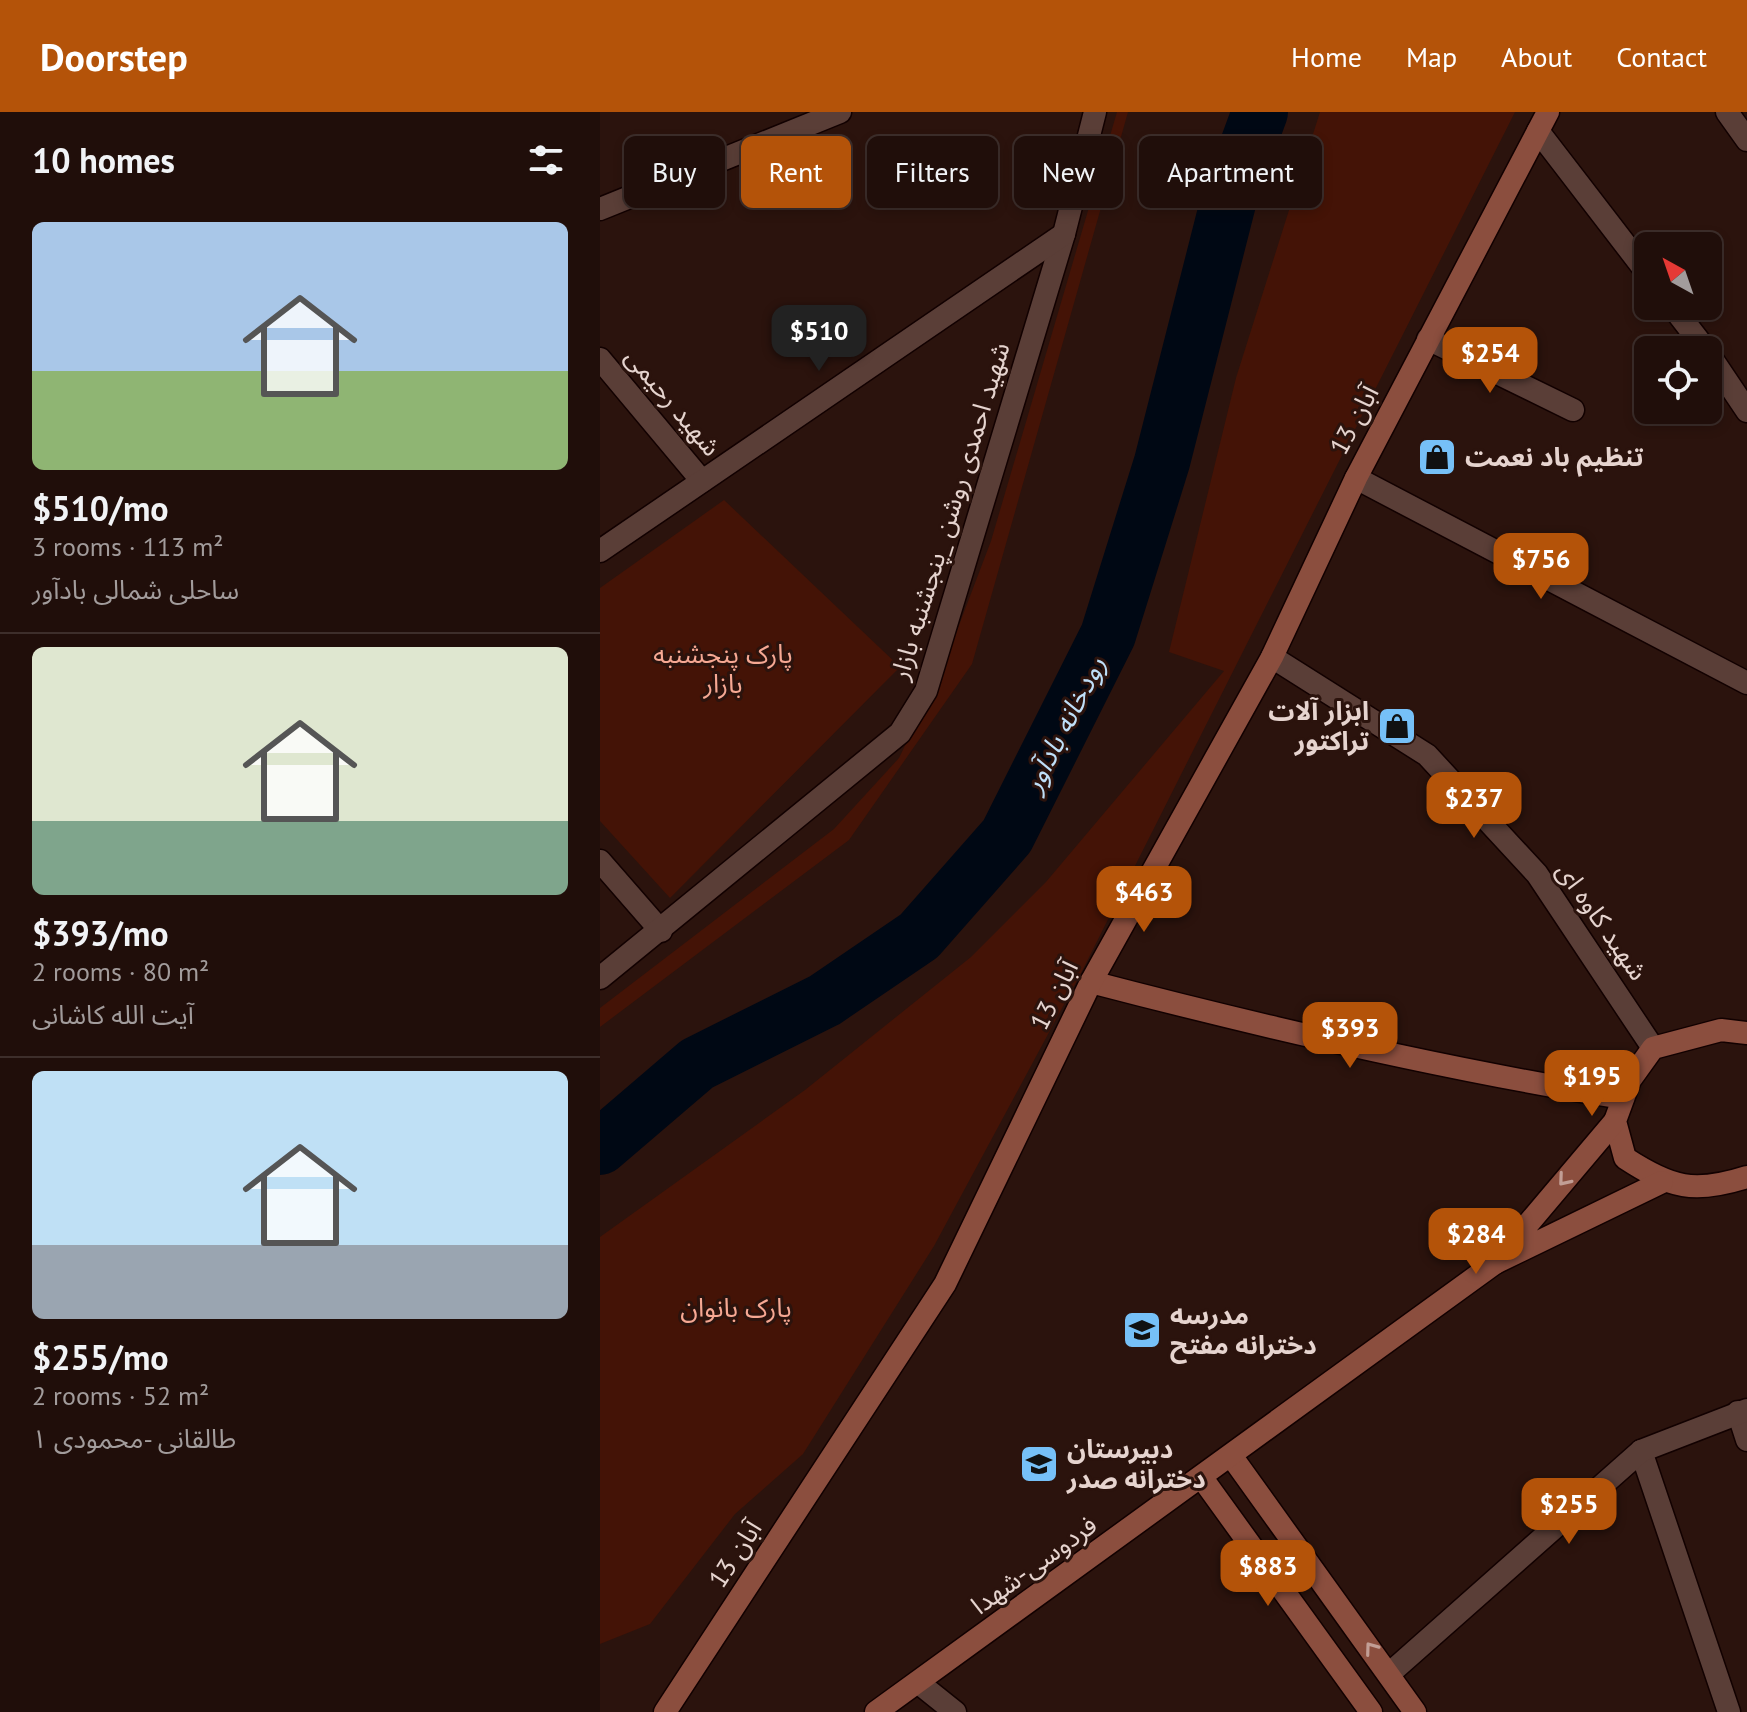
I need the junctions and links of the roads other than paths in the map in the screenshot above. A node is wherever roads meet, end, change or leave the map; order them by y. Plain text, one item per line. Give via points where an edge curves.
1 (840, 112) edge
2 (1095, 112) edge
3 (1727, 112) edge
4 (1543, 121) edge
5 (1747, 140) edge
6 (600, 209) edge
7 (1064, 234) junction
8 (1634, 254) edge
9 (1683, 320) edge
10 (1695, 336) edge
11 (1428, 339) junction
12 (600, 359) edge
13 (1722, 374) edge
14 (1573, 410) dead end
15 (1747, 411) edge
16 (1356, 478) junction
17 (702, 481) junction
18 (600, 551) edge
19 (1272, 657) junction
20 (1747, 683) edge
21 (600, 861) edge
22 (661, 931) junction
23 (600, 978) edge
24 (1091, 982) junction
25 (1747, 1033) edge
26 (1653, 1048) junction
27 (1623, 1098) junction
28 (1615, 1121) junction
29 (1747, 1177) edge
30 (1662, 1182) junction
31 (1495, 1263) junction
32 (1743, 1411) edge
33 (1747, 1440) edge
34 (1641, 1451) junction
35 (1232, 1457) junction
36 (1202, 1478) junction
37 (1389, 1674) junction
38 (920, 1684) junction
39 (1363, 1708) edge
40 (665, 1712) edge
41 (876, 1712) edge
42 (955, 1712) edge
43 (1415, 1712) edge
44 (1729, 1712) edge

1 - 6 street
2 - 7 street, شهید احمدی روشن _پنجشنبه بازار
3 - 5 street
4 - 8 street
4 - 11 main road, 13 آبان
7 - 17 street
7 - 22 street, شهید احمدی روشن _پنجشنبه بازار via 926,691 900,733
9 - 10 street
11 - 14 street
11 - 16 main road, 13 آبان
12 - 17 street, شهید رحیمی
13 - 15 street
16 - 19 main road, 13 آبان
16 - 20 street
17 - 18 street
19 - 24 main road, 13 آبان
19 - 26 street, شهید کاوه ای via 1427,755 1537,874
21 - 22 street
22 - 23 street, شهید احمدی روشن _پنجشنبه بازار
24 - 27 main road via 1292,1034 1503,1079
24 - 40 main road, 13 آبان via 945,1284
25 - 26 main road via 1721,1030
26 - 27 main road
27 - 28 main road
28 - 30 main road via 1625,1158
28 -> 31 main road
29 - 30 main road via 1713,1188
30 - 31 main road
31 - 35 main road, فردوسی-شهدا
32 - 33 street
32 - 34 street
34 - 37 street
34 - 44 street
35 - 36 main road, فردوسی-شهدا
37 -> 35 main road
36 - 38 main road, فردوسی-شهدا
36 - 39 main road
37 - 43 main road
38 - 41 main road, فردوسی-شهدا
38 - 42 street

